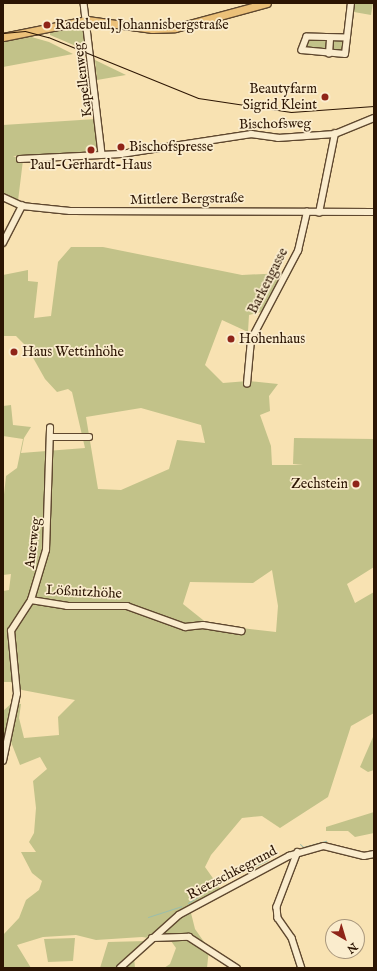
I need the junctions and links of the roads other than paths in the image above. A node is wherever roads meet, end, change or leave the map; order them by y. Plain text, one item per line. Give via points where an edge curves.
1 (84, 3) edge
2 (267, 3) edge
3 (351, 3) edge
4 (87, 20) junction
5 (3, 37) edge
6 (330, 38) junction
7 (347, 38) junction
8 (329, 54) junction
9 (374, 118) edge
10 (335, 134) junction
11 (102, 154) junction
12 (20, 159) dead end
13 (3, 197) edge
14 (22, 206) junction
15 (307, 212) junction
16 (374, 212) edge
17 (319, 213) junction
18 (3, 242) edge
19 (247, 384) dead end
20 (50, 428) dead end
21 (50, 437) junction
22 (90, 437) dead end
23 (31, 600) junction
24 (242, 631) dead end
25 (3, 762) edge
26 (298, 852) junction
27 (374, 854) edge
28 (152, 938) junction
29 (120, 968) edge
30 (237, 968) edge
31 (302, 968) edge

1 - 4 street, Kapellenweg
2 - 4 main road via 175,28 152,29
3 - 7 street
4 - 5 main road
4 - 11 street, Kapellenweg
6 - 7 street
6 - 8 street
6 - 8 street via 307,37 302,46 306,52
7 - 8 street via 345,54
9 - 10 street, Bischofsweg
10 - 11 street, Bischofsweg via 278,138 251,134
10 - 17 street
11 - 12 street, Bischofsweg
13 - 14 street, Mittlere Bergstraße
14 - 15 street, Mittlere Bergstraße via 94,212
14 - 18 street
15 - 17 street, Mittlere Bergstraße
15 - 19 street, Barkengasse via 298,251 251,340
16 - 17 street, Mittlere Bergstraße
20 - 21 street, Auerweg
21 - 22 street
21 - 23 street, Auerweg via 46,550
23 - 24 street, Lößnitzhöhe via 67,606 127,606 185,627 203,625
23 - 25 street, Auerweg via 11,631 17,694
26 - 27 street, Rietzschkegrund via 324,846 364,856
26 - 28 street, Rietzschkegrund via 212,895 169,921
26 - 31 street via 277,907 278,918 292,938
28 - 29 street, Rietzschkegrund
28 - 30 street via 189,937

